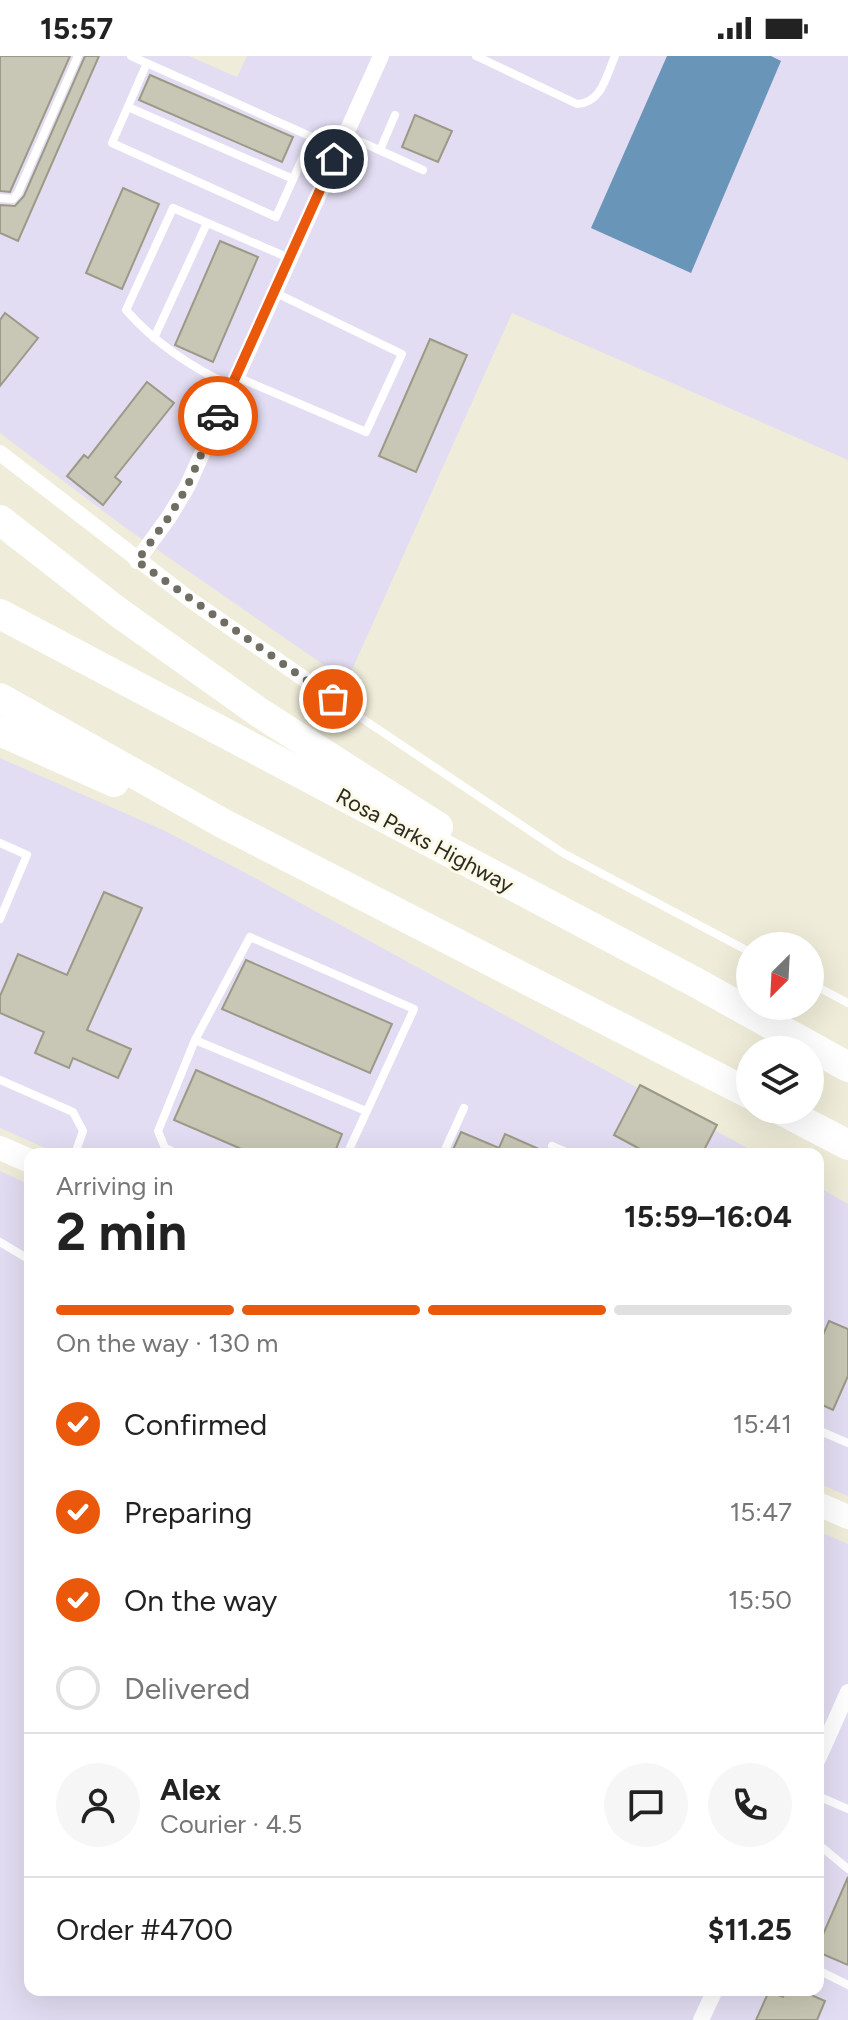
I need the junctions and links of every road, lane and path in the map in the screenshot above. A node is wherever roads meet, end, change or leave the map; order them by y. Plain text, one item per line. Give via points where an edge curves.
1 (78, 56) edge
2 (131, 56) edge
3 (381, 56) edge
4 (476, 56) edge
5 (615, 56) edge
6 (147, 63) junction
7 (128, 107) junction
8 (395, 115) dead end
9 (345, 135) junction
10 (380, 150) junction
11 (423, 170) dead end
12 (293, 179) junction
13 (0, 198) edge
14 (207, 223) junction
15 (289, 258) junction
16 (274, 292) junction
17 (154, 338) junction
18 (234, 381) junction
19 (0, 453) edge
20 (0, 520) edge
21 (137, 561) junction
22 (0, 614) edge
23 (0, 698) edge
24 (333, 699) joint
25 (0, 731) edge
26 (224, 824) junction
27 (0, 843) edge
28 (532, 898) junction
29 (0, 919) edge
30 (736, 945) edge
31 (824, 990) edge
32 (848, 1003) edge
33 (195, 1040) junction
34 (848, 1067) edge
35 (0, 1080) edge
36 (736, 1087) edge
37 (464, 1108) dead end
38 (366, 1111) junction
39 (808, 1124) edge
40 (848, 1145) edge
41 (552, 1146) dead end
42 (0, 1148) edge
43 (77, 1148) edge
44 (163, 1148) edge
45 (350, 1148) edge
46 (446, 1148) edge
47 (557, 1148) edge
48 (24, 1158) edge
49 (0, 1242) edge
50 (24, 1256) edge
51 (824, 1433) edge
52 (848, 1443) edge
53 (824, 1507) edge
54 (848, 1517) edge
55 (848, 1692) edge
56 (824, 1746) edge
57 (824, 1799) edge
58 (848, 1809) edge
59 (824, 1849) edge
60 (848, 1869) edge
61 (824, 1973) edge
62 (848, 1985) edge
63 (712, 1996) edge
64 (701, 2020) edge

1 - 13 lane via 18,193 13,199
2 - 6 lane
3 - 9 street
4 - 5 lane via 577,104 597,98
6 - 7 lane
6 - 12 lane via 312,137
7 - 12 lane
7 - 12 lane via 112,143 276,217
8 - 10 lane
9 - 10 lane
9 - 15 street
10 - 11 lane
14 - 15 lane
14 - 17 lane
14 - 17 lane via 173,208 126,310
15 - 16 street
16 - 18 street
16 - 18 lane via 402,354 366,432
17 - 18 lane via 210,376
18 - 21 street via 187,487
19 - 21 street
20 - 28 highway via 176,655 482,855
21 - 24 street
22 - 28 highway, Rosa Parks Highway
23 - 26 highway
24 - 30 lane via 563,853
25 - 26 highway via 160,803
26 - 36 highway
27 - 29 lane via 27,855
28 - 34 highway, Rosa Parks Highway
31 - 32 lane
33 - 38 lane
33 - 38 lane via 250,937 414,1009
33 - 44 lane via 158,1131
35 - 43 lane via 73,1112 83,1131
37 - 46 lane
38 - 45 lane
39 - 40 highway
41 - 47 lane
42 - 48 main road
49 - 50 lane
51 - 52 lane
53 - 54 main road
55 - 56 street
57 - 58 lane
59 - 60 lane
61 - 62 lane
63 - 64 street

